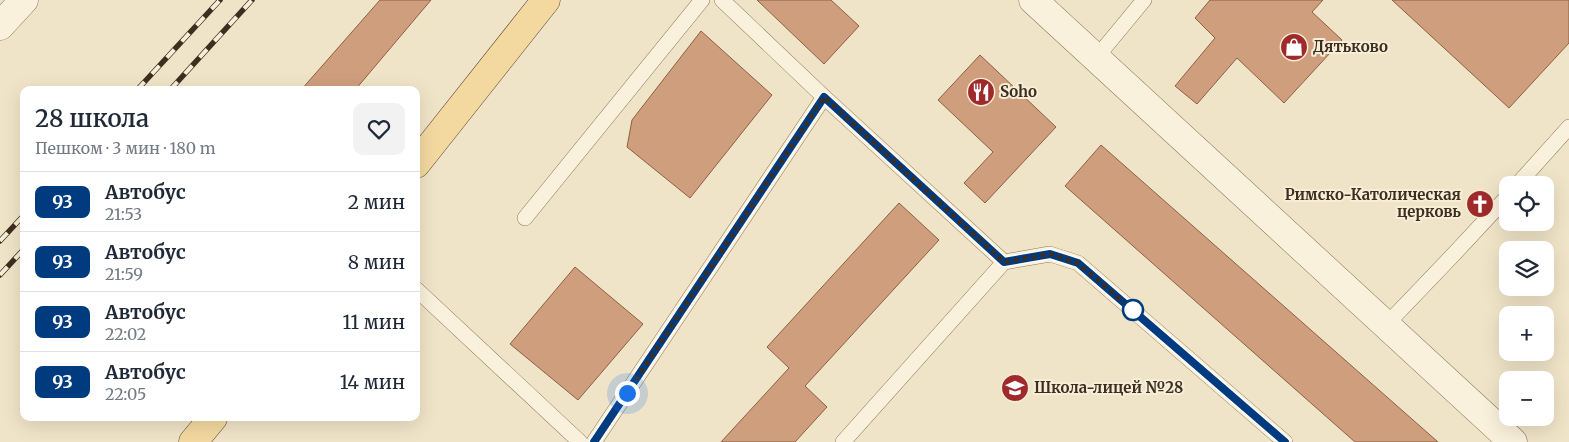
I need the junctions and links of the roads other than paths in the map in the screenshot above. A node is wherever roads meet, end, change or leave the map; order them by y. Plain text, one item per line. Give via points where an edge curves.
1 (24, 0) edge
2 (546, 0) edge
3 (702, 0) edge
4 (722, 0) edge
5 (1033, 0) edge
6 (1144, 0) edge
7 (0, 26) edge
8 (1096, 58) junction
9 (824, 97) junction
10 (1569, 127) edge
11 (420, 159) edge
12 (1525, 176) edge
13 (1499, 206) edge
14 (526, 218) dead end
15 (1004, 262) junction
16 (420, 293) edge
17 (1386, 325) junction
18 (210, 421) edge
19 (193, 442) edge
20 (580, 442) edge
21 (594, 442) edge
22 (843, 442) edge
23 (1285, 442) edge
24 (1513, 442) edge

1 - 7 street
2 - 11 main road
3 - 14 lane
4 - 9 lane
5 - 8 street
6 - 8 lane
8 - 17 street
9 - 15 lane
9 - 21 lane
10 - 12 lane
13 - 17 lane
15 - 22 lane
15 - 23 lane via 1050,254 1078,263
16 - 20 lane
17 - 24 street
18 - 19 main road

